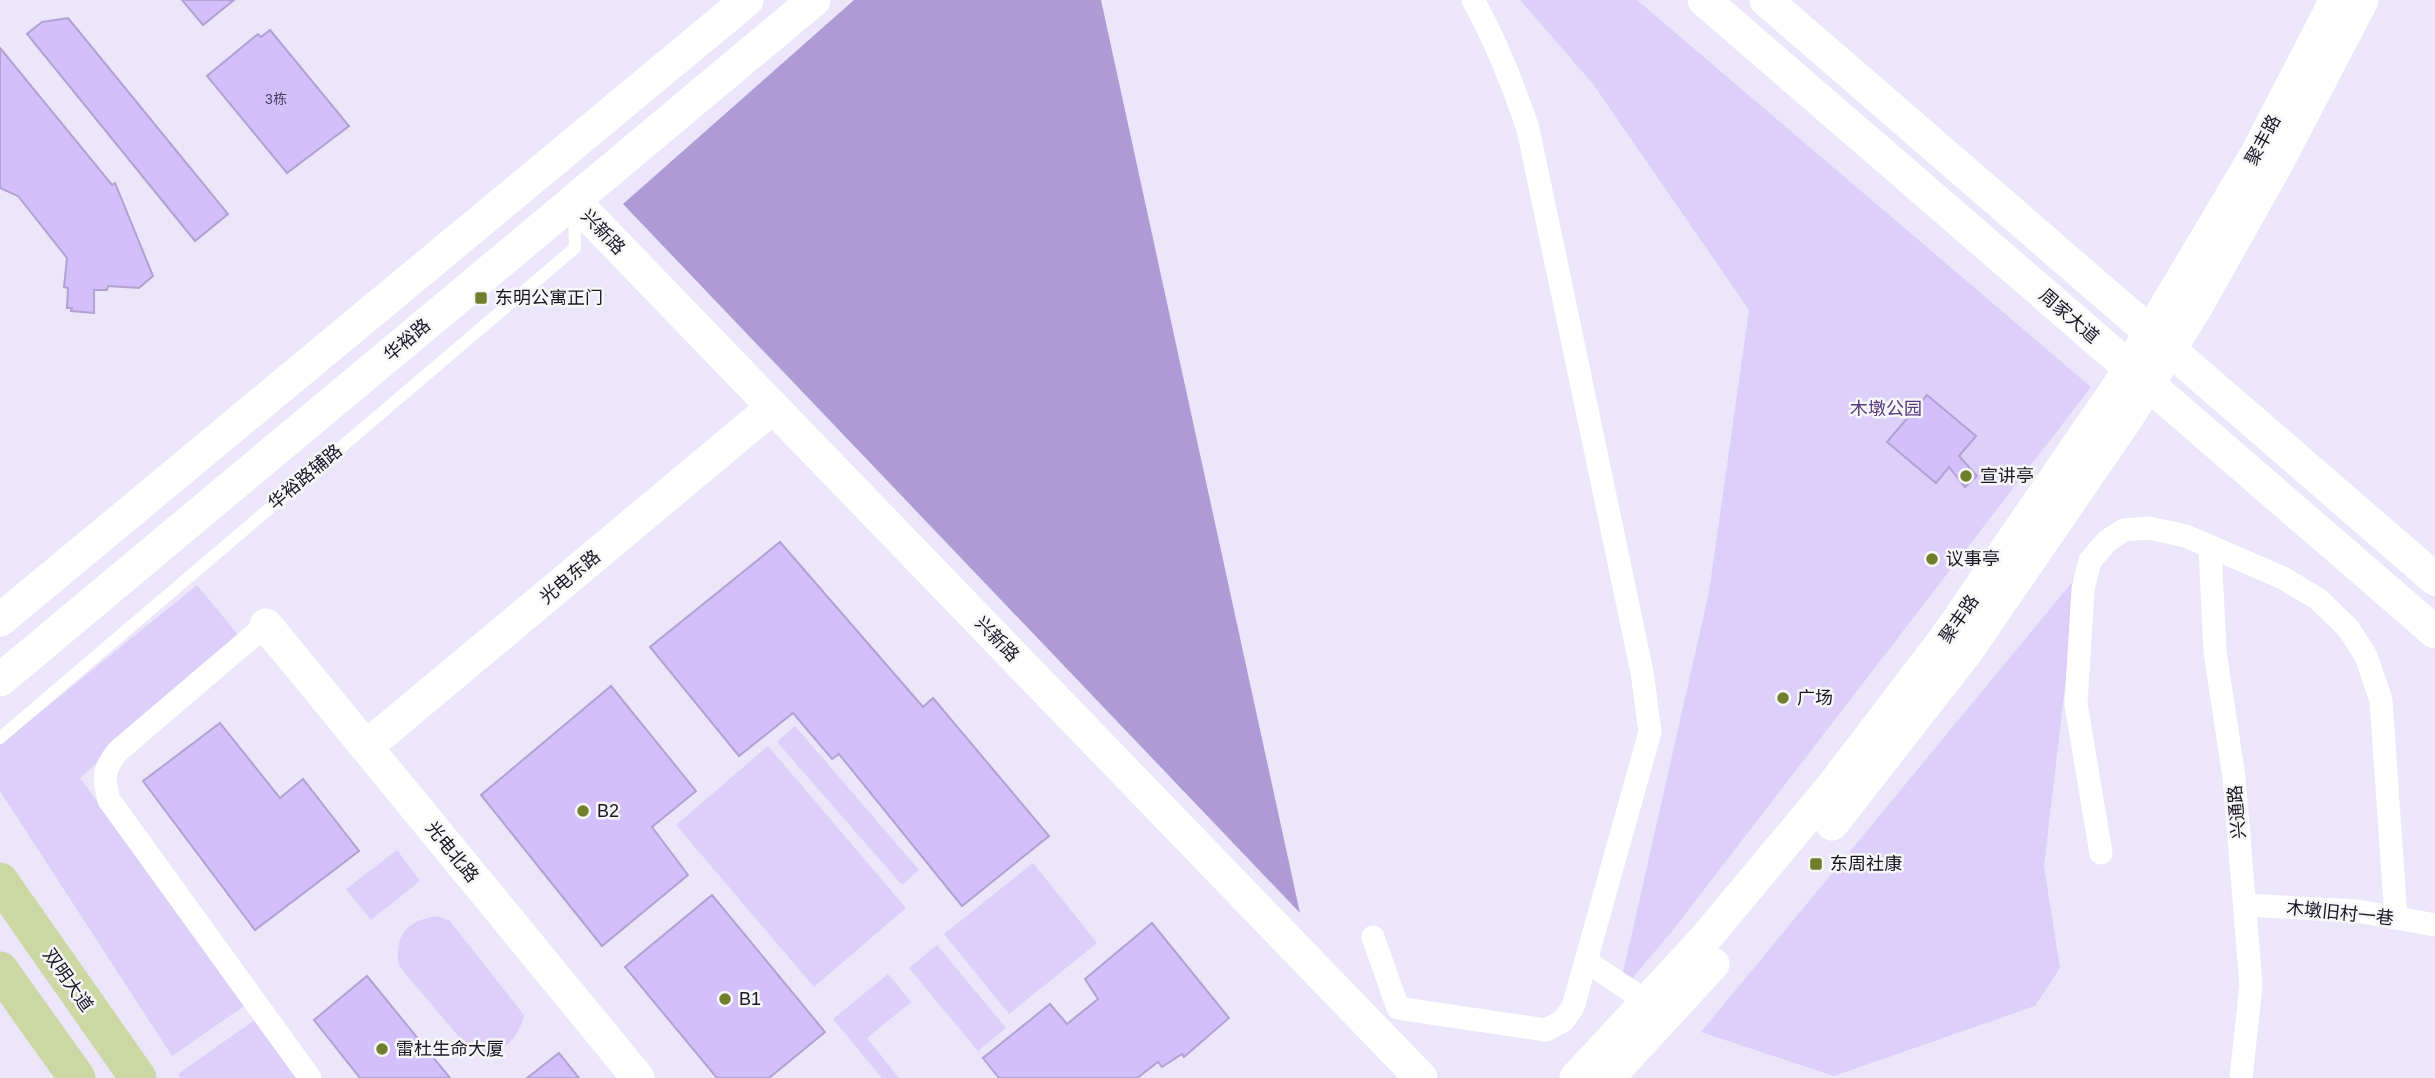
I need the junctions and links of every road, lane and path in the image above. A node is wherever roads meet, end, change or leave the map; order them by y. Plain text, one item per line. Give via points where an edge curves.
1 (747, 0) edge
2 (814, 0) edge
3 (1473, 0) edge
4 (1704, 0) edge
5 (1766, 0) edge
6 (2336, 0) edge
7 (2362, 0) edge
8 (573, 201) junction
9 (2160, 341) junction
10 (2139, 376) junction
11 (773, 407) junction
12 (2210, 547) junction
13 (2435, 579) edge
14 (0, 620) edge
15 (266, 625) joint
16 (2435, 632) edge
17 (0, 680) edge
18 (0, 738) edge
19 (366, 747) junction
20 (2101, 853) dead end
21 (0, 881) edge
22 (2245, 905) junction
23 (2396, 918) junction
24 (2435, 925) edge
25 (1373, 937) dead end
26 (1586, 961) junction
27 (0, 970) edge
28 (1647, 1002) junction
29 (77, 1078) edge
30 (138, 1078) edge
31 (310, 1078) edge
32 (638, 1078) edge
33 (1421, 1078) edge
34 (1576, 1078) edge
35 (1608, 1078) edge
36 (2241, 1078) edge

1 - 14 street
2 - 8 street, 华裕路
3 - 26 street via 1512,81 1528,129 1642,672 1650,732
4 - 10 street, 周家大道
5 - 9 street
6 - 9 street, 聚丰路
7 - 9 street, 聚丰路 via 2195,309
8 - 11 street, 兴新路
8 - 17 street, 华裕路
8 - 18 lane, 华裕路辅路 via 575,248
9 - 10 street, 聚丰路
9 - 13 street
10 - 16 street, 周家大道
10 - 28 street, 聚丰路 via 2108,403 1947,636 1832,788
10 - 35 street, 聚丰路 via 1967,650 1849,803 1720,957
11 - 19 street, 光电东路
11 - 33 street, 兴新路
12 - 20 street via 2150,528 2124,530 2090,561 2082,589 2076,704
12 - 22 street, 兴通路 via 2215,652 2234,778
12 - 23 street via 2318,599 2348,628 2367,656 2381,700
15 - 19 street, 光电北路
15 - 31 street via 118,751 108,764 105,783 109,800
19 - 32 street, 光电北路
21 - 30 main road, 双明大道
22 - 23 street, 木墩旧村一巷 via 2357,911
22 - 36 street, 兴通路 via 2251,985
23 - 24 street, 木墩旧村一巷
25 - 26 street via 1398,1008 1546,1030 1563,1021 1573,1007
26 - 28 street
27 - 29 main road
28 - 34 street, 聚丰路

